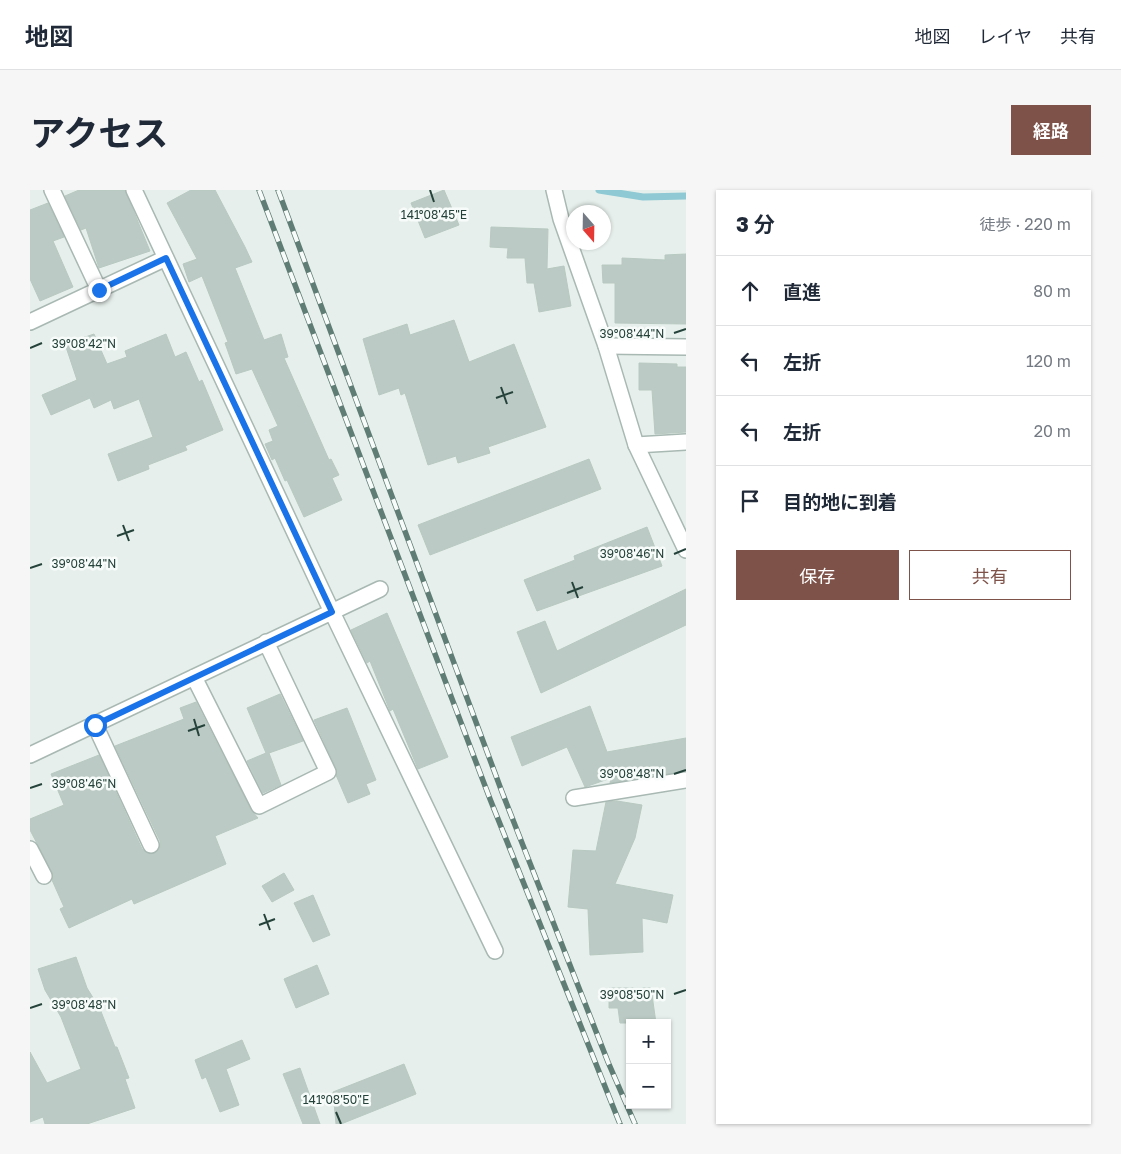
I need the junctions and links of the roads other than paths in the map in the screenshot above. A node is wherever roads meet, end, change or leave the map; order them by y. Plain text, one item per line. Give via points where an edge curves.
1 (52, 190) edge
2 (134, 190) edge
3 (554, 190) edge
4 (166, 258) junction
5 (99, 290) junction
6 (30, 322) edge
7 (606, 346) junction
8 (686, 347) edge
9 (686, 442) edge
10 (636, 445) junction
11 (686, 550) edge
12 (380, 589) dead end
13 (332, 612) junction
14 (266, 642) junction
15 (194, 677) junction
16 (95, 725) junction
17 (30, 755) edge
18 (686, 780) edge
19 (574, 798) dead end
20 (151, 845) dead end
21 (30, 849) edge
22 (44, 876) dead end
23 (495, 951) dead end

1 - 5 street
2 - 4 street
3 - 7 street
4 - 5 street
4 - 13 street
5 - 6 street
7 - 8 street
7 - 10 street
9 - 10 street
10 - 11 street
12 - 13 street
13 - 14 street
13 - 23 street
14 - 15 street
14 - 15 street via 328,772 259,806
15 - 16 street
16 - 17 street
16 - 20 street
18 - 19 street
21 - 22 street

